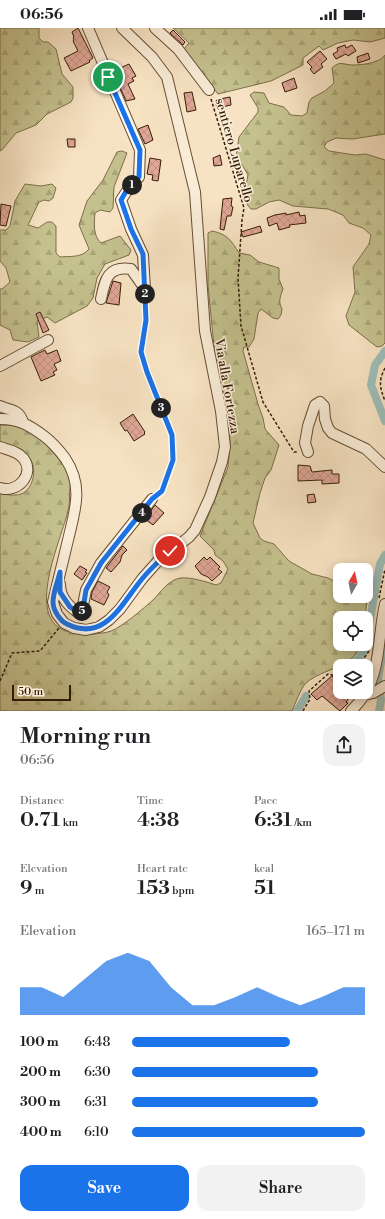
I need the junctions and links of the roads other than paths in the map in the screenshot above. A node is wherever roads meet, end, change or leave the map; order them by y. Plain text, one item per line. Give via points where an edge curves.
1 (88, 28) edge
2 (122, 28) edge
3 (155, 28) edge
4 (209, 90) road end
5 (101, 299) dead end
6 (48, 340) dead end
7 (0, 366) edge
8 (0, 406) edge
9 (0, 419) edge
10 (23, 422) junction
11 (0, 448) edge
12 (308, 452) road end
13 (385, 467) edge
14 (0, 488) edge
15 (152, 499) road end
16 (60, 572) junction
17 (385, 604) edge
18 (373, 673) edge
19 (385, 686) edge
20 (373, 692) edge
21 (364, 699) edge
22 (351, 711) edge

1 - 5 street via 140,150 139,177 121,200 143,254 145,289 131,269 122,267 114,270 106,278
2 - 16 street, Via alla Fortezza via 152,57 167,77 195,192 205,331 221,411 224,447 222,462 210,497 195,530 157,562 109,620 99,627 86,630 64,623 57,614 53,602
3 - 4 street via 178,49
6 - 7 street
8 - 10 street via 17,412
9 - 10 street
10 - 16 street via 50,440 60,451 76,479 74,515
11 - 14 street via 13,451 22,458 27,471 24,481 16,488
12 - 13 street via 305,442 308,426 315,405 320,402 324,406 325,419 332,433 366,449
15 - 16 street via 101,563 86,590 82,615 70,607 60,592
17 - 18 street
19 - 20 street
21 - 22 street

